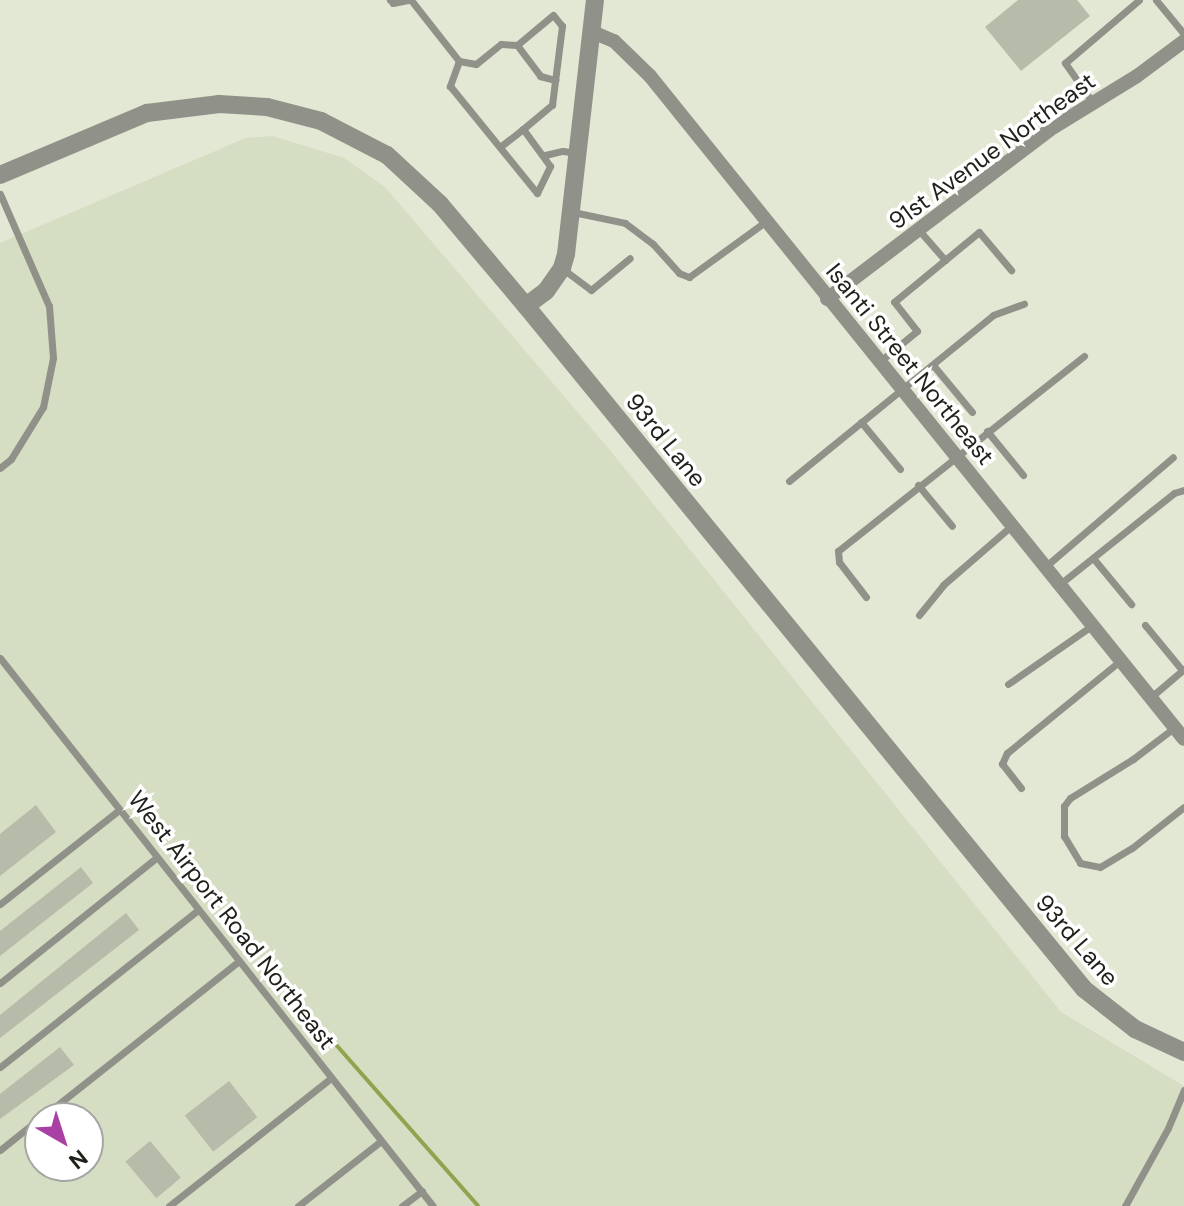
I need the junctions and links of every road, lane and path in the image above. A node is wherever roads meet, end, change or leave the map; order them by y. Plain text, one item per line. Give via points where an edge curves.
1 (390, 0) edge
2 (410, 0) edge
3 (595, 0) edge
4 (1139, 0) edge
5 (1156, 0) edge
6 (590, 31) junction
7 (1184, 34) edge
8 (1184, 41) edge
9 (517, 45) junction
10 (459, 61) junction
11 (555, 80) junction
12 (1093, 103) junction
13 (523, 129) junction
14 (500, 147) junction
15 (579, 153) junction
16 (545, 155) junction
17 (0, 175) edge
18 (0, 194) edge
19 (573, 212) junction
20 (765, 222) junction
21 (918, 229) junction
22 (630, 258) dead end
23 (945, 260) junction
24 (562, 268) junction
25 (1011, 270) dead end
26 (827, 299) junction
27 (1024, 304) dead end
28 (526, 306) junction
29 (1084, 356) dead end
30 (879, 362) junction
31 (933, 365) junction
32 (902, 390) junction
33 (972, 412) dead end
34 (861, 422) junction
35 (987, 431) junction
36 (956, 455) junction
37 (1173, 457) dead end
38 (0, 468) edge
39 (900, 469) dead end
40 (1023, 475) dead end
41 (789, 481) dead end
42 (918, 485) junction
43 (1184, 490) edge
44 (1013, 525) junction
45 (952, 526) dead end
46 (1093, 558) junction
47 (1046, 566) junction
48 (1060, 584) junction
49 (866, 597) dead end
50 (1131, 604) dead end
51 (919, 615) dead end
52 (1093, 625) junction
53 (1145, 625) dead end
54 (0, 658) edge
55 (1121, 660) junction
56 (1183, 670) edge
57 (1008, 684) dead end
58 (1151, 697) junction
59 (1179, 733) edge
60 (1021, 788) dead end
61 (119, 810) junction
62 (1183, 810) edge
63 (157, 857) junction
64 (0, 904) edge
65 (198, 910) junction
66 (238, 962) junction
67 (0, 983) edge
68 (1184, 1052) edge
69 (0, 1067) edge
70 (331, 1078) junction
71 (1184, 1090) edge
72 (60, 1102) edge
73 (24, 1131) edge
74 (381, 1141) junction
75 (0, 1150) edge
76 (422, 1191) junction
77 (169, 1206) edge
78 (298, 1206) edge
79 (402, 1206) edge
80 (433, 1206) edge
81 (1125, 1206) edge

1 - 2 lane
2 - 10 lane
3 - 6 street
4 - 12 lane via 1065,63
5 - 7 lane
6 - 15 street
6 - 20 street, Isanti Street Northeast via 614,41 650,76
8 - 12 street, 91st Avenue Northeast
9 - 10 lane via 501,44 476,64
9 - 11 lane via 540,76
9 - 11 lane via 553,15 562,26
10 - 14 lane via 450,86
11 - 13 lane via 552,105
12 - 21 street, 91st Avenue Northeast
13 - 14 lane
13 - 16 lane
14 - 16 lane via 537,193 550,166
15 - 16 lane
15 - 19 street
17 - 28 street, 93rd Lane via 147,113 219,104 296,113 360,138 400,166 440,204
18 - 38 lane via 49,306 53,358 43,407
19 - 20 lane via 625,223 689,277
19 - 24 street
20 - 26 street, Isanti Street Northeast
21 - 23 lane
21 - 26 street, 91st Avenue Northeast
22 - 24 lane via 591,290
23 - 25 lane via 979,232
23 - 30 lane via 894,302 917,331
24 - 28 street via 546,291
26 - 30 street, Isanti Street Northeast
27 - 31 lane via 993,315
28 - 68 street, 93rd Lane via 1084,989 1135,1029
29 - 35 lane
30 - 32 street, Isanti Street Northeast
31 - 32 lane
31 - 33 lane
32 - 34 lane
32 - 36 street, Isanti Street Northeast
34 - 39 lane
34 - 41 lane
35 - 36 lane
35 - 40 lane
36 - 42 lane
36 - 44 street, Isanti Street Northeast
37 - 47 lane
42 - 45 lane
42 - 49 lane via 838,551 839,562
43 - 46 lane
44 - 47 street, Isanti Street Northeast
44 - 51 lane via 943,585
46 - 48 lane
46 - 50 lane
47 - 48 street, Isanti Street Northeast
48 - 52 street, Isanti Street Northeast
52 - 55 street, Isanti Street Northeast
52 - 57 lane
53 - 56 lane
54 - 61 lane, West Airport Road Northeast
55 - 58 street, Isanti Street Northeast
55 - 60 lane via 1007,753 1002,764
56 - 58 lane
58 - 59 street, Isanti Street Northeast
59 - 62 lane via 1070,798 1062,819 1080,863 1100,867
61 - 63 lane, West Airport Road Northeast
61 - 64 lane
63 - 65 lane, West Airport Road Northeast
63 - 67 lane
65 - 66 lane, West Airport Road Northeast
65 - 69 lane
66 - 70 lane, West Airport Road Northeast
66 - 72 lane
70 - 74 lane, West Airport Road Northeast
70 - 77 lane
71 - 81 lane
73 - 75 lane
74 - 76 lane, West Airport Road Northeast
74 - 78 lane
76 - 79 lane
76 - 80 lane, West Airport Road Northeast

